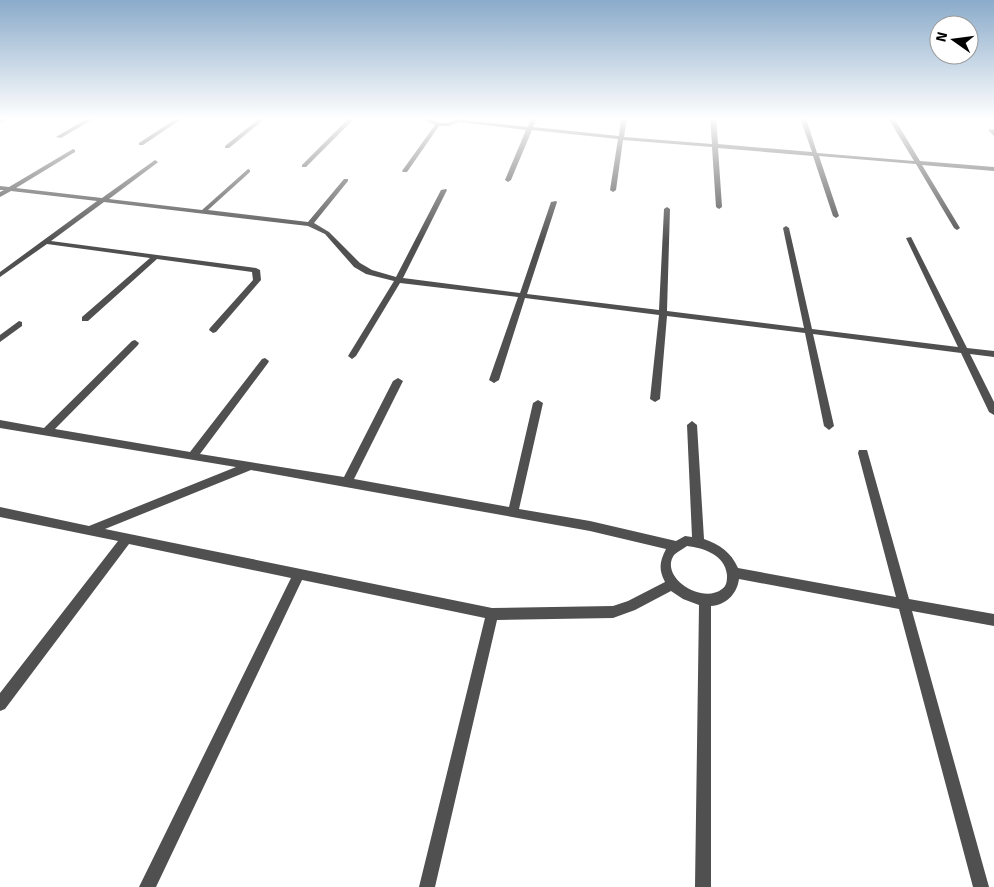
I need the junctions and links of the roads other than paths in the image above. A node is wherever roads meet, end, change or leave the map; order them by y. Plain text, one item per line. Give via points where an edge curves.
1 (59, 159) edge
2 (311, 159) edge
3 (413, 159) edge
4 (516, 159) edge
5 (618, 159) edge
6 (716, 159) edge
7 (817, 159) edge
8 (877, 159) edge
9 (916, 159) edge
10 (155, 162) dead end
11 (918, 163) junction
12 (304, 166) dead end
13 (994, 169) edge
14 (248, 171) dead end
15 (405, 171) dead end
16 (346, 180) dead end
17 (508, 180) dead end
18 (0, 188) edge
19 (10, 189) junction
20 (444, 190) dead end
21 (613, 190) dead end
22 (0, 195) edge
23 (103, 199) junction
24 (554, 202) dead end
25 (720, 207) dead end
26 (667, 209) dead end
27 (205, 210) junction
28 (836, 216) dead end
29 (310, 224) junction
30 (786, 228) dead end
31 (957, 228) dead end
32 (909, 238) dead end
33 (45, 242) junction
34 (155, 257) junction
35 (0, 275) edge
36 (398, 280) junction
37 (523, 297) junction
38 (663, 312) junction
39 (85, 319) dead end
40 (19, 324) dead end
41 (213, 330) dead end
42 (808, 330) junction
43 (0, 339) edge
44 (135, 343) dead end
45 (964, 349) junction
46 (994, 354) edge
47 (352, 356) dead end
48 (265, 361) dead end
49 (494, 380) dead end
50 (398, 382) dead end
51 (655, 399) dead end
52 (538, 403) dead end
53 (994, 412) edge
54 (0, 424) edge
55 (692, 425) dead end
56 (829, 426) dead end
57 (46, 432) junction
58 (863, 453) dead end
59 (192, 457) junction
60 (251, 466) junction
61 (347, 482) junction
62 (0, 512) edge
63 (513, 513) junction
64 (89, 530) junction
65 (127, 538) junction
66 (698, 542) junction
67 (675, 546) junction
68 (733, 573) junction
69 (299, 574) junction
70 (672, 584) junction
71 (705, 601) junction
72 (904, 604) junction
73 (492, 614) junction
74 (994, 620) edge
75 (0, 704) edge
76 (147, 887) edge
77 (427, 887) edge
78 (703, 887) edge
79 (981, 887) edge

1 - 19 street
2 - 12 street
3 - 15 street
4 - 17 street
5 - 21 street
6 - 25 street
7 - 28 street
8 - 11 street
9 - 11 street
10 - 23 street
11 - 13 street
11 - 31 street
14 - 27 street
16 - 29 street
18 - 19 street
19 - 22 street
19 - 23 street
20 - 36 street
23 - 27 street
23 - 33 street
24 - 37 street
26 - 38 street
27 - 29 street
29 - 36 street via 327,233 357,265
30 - 42 street
32 - 45 street
33 - 34 street
33 - 35 street
34 - 39 street
34 - 41 street via 256,270 257,280
36 - 37 street
36 - 47 street
37 - 38 street
37 - 49 street
38 - 42 street
38 - 51 street
40 - 43 street
42 - 45 street
42 - 56 street
44 - 57 street
45 - 46 street
45 - 53 street
48 - 59 street
50 - 61 street
52 - 63 street
54 - 57 street
55 - 66 street
57 - 59 street
58 - 72 street
59 - 60 street
60 - 61 street
60 - 64 street
61 - 63 street
62 - 64 street
63 - 67 street
64 - 65 street
65 - 69 street
65 - 75 street
66 - 67 street via 685,541
66 - 68 street via 720,552
67 - 70 street via 665,562
68 - 71 street via 727,593 718,599
68 - 72 street
69 - 73 street
69 - 76 street
70 - 71 street via 687,596
70 - 73 street via 631,606 612,612
71 - 78 street
72 - 74 street
72 - 79 street
73 - 77 street

